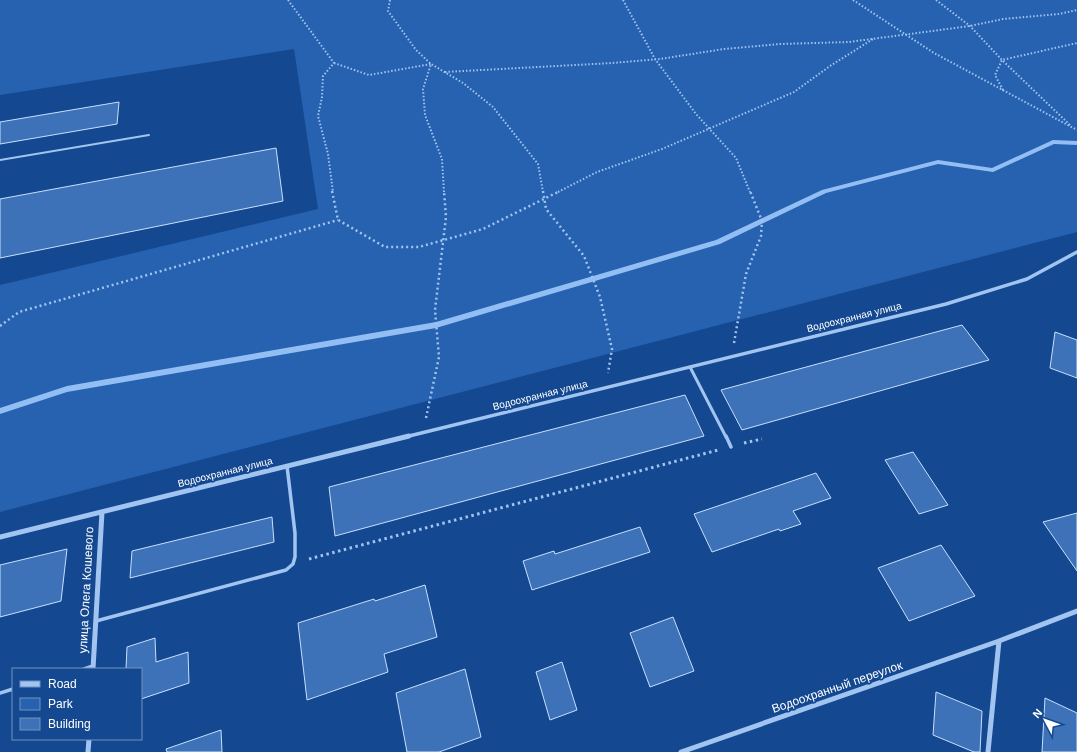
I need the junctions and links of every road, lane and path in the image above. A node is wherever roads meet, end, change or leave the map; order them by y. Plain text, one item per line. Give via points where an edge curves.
1 (288, 0) edge
2 (390, 0) edge
3 (623, 0) edge
4 (853, 0) edge
5 (936, 0) edge
6 (1077, 10) edge
7 (970, 26) junction
8 (905, 35) junction
9 (873, 39) junction
10 (1077, 44) edge
11 (655, 59) junction
12 (1002, 60) junction
13 (334, 63) junction
14 (431, 64) junction
15 (445, 72) junction
16 (1003, 91) junction
17 (1074, 128) junction
18 (710, 129) junction
19 (1077, 130) edge
20 (149, 134) dead end
21 (0, 160) edge
22 (544, 199) junction
23 (338, 220) junction
24 (444, 240) junction
25 (1077, 252) edge
26 (0, 326) edge
27 (612, 349) dead end
28 (732, 356) junction
29 (690, 367) junction
30 (423, 433) junction
31 (762, 439) dead end
32 (731, 447) junction
33 (287, 466) junction
34 (102, 512) junction
35 (0, 537) edge
36 (293, 563) junction
37 (1077, 611) edge
38 (96, 621) junction
39 (999, 641) junction
40 (93, 668) edge
41 (12, 689) edge
42 (0, 693) edge
43 (89, 740) edge
44 (88, 752) edge
45 (682, 752) edge
46 (988, 752) edge

1 - 13 path
2 - 14 path via 388,11 416,50
3 - 11 path
4 - 8 path
5 - 7 path
6 - 7 path via 1003,19
7 - 8 path
7 - 12 path
8 - 9 path
8 - 16 path
9 - 11 path via 724,49
9 - 18 path via 794,92
10 - 12 path
11 - 15 path
11 - 18 path
12 - 16 path via 996,75
12 - 17 path
13 - 14 path via 368,75
13 - 23 path via 323,76 318,116 328,154
14 - 15 path
14 - 24 path via 423,89 425,115 442,159 446,217
15 - 22 path via 493,107 538,164
16 - 17 path
17 - 19 path
18 - 22 path via 597,172
18 - 28 path via 736,158 762,221 760,236 746,274
20 - 21 lane
22 - 24 path via 483,229
22 - 27 path via 546,209 584,256 600,297
23 - 24 path via 385,246 419,247
23 - 26 path via 19,312
24 - 30 path via 435,310 439,357
25 - 28 street, Водоохранная улица via 1028,279 946,304
28 - 29 street, Водоохранная улица
29 - 30 street, Водоохранная улица
29 - 32 lane
30 - 33 street, Водоохранная улица
31 - 32 path
32 - 36 path
33 - 34 street, Водоохранная улица
33 - 36 lane via 294,529
34 - 35 street, Водоохранная улица
34 - 38 street, улица Олега Кошевого
36 - 38 lane via 286,570
37 - 39 street, Водоохранный переулок
38 - 40 street, улица Олега Кошевого
39 - 45 street, Водоохранный переулок
39 - 46 street
41 - 42 lane
43 - 44 street

